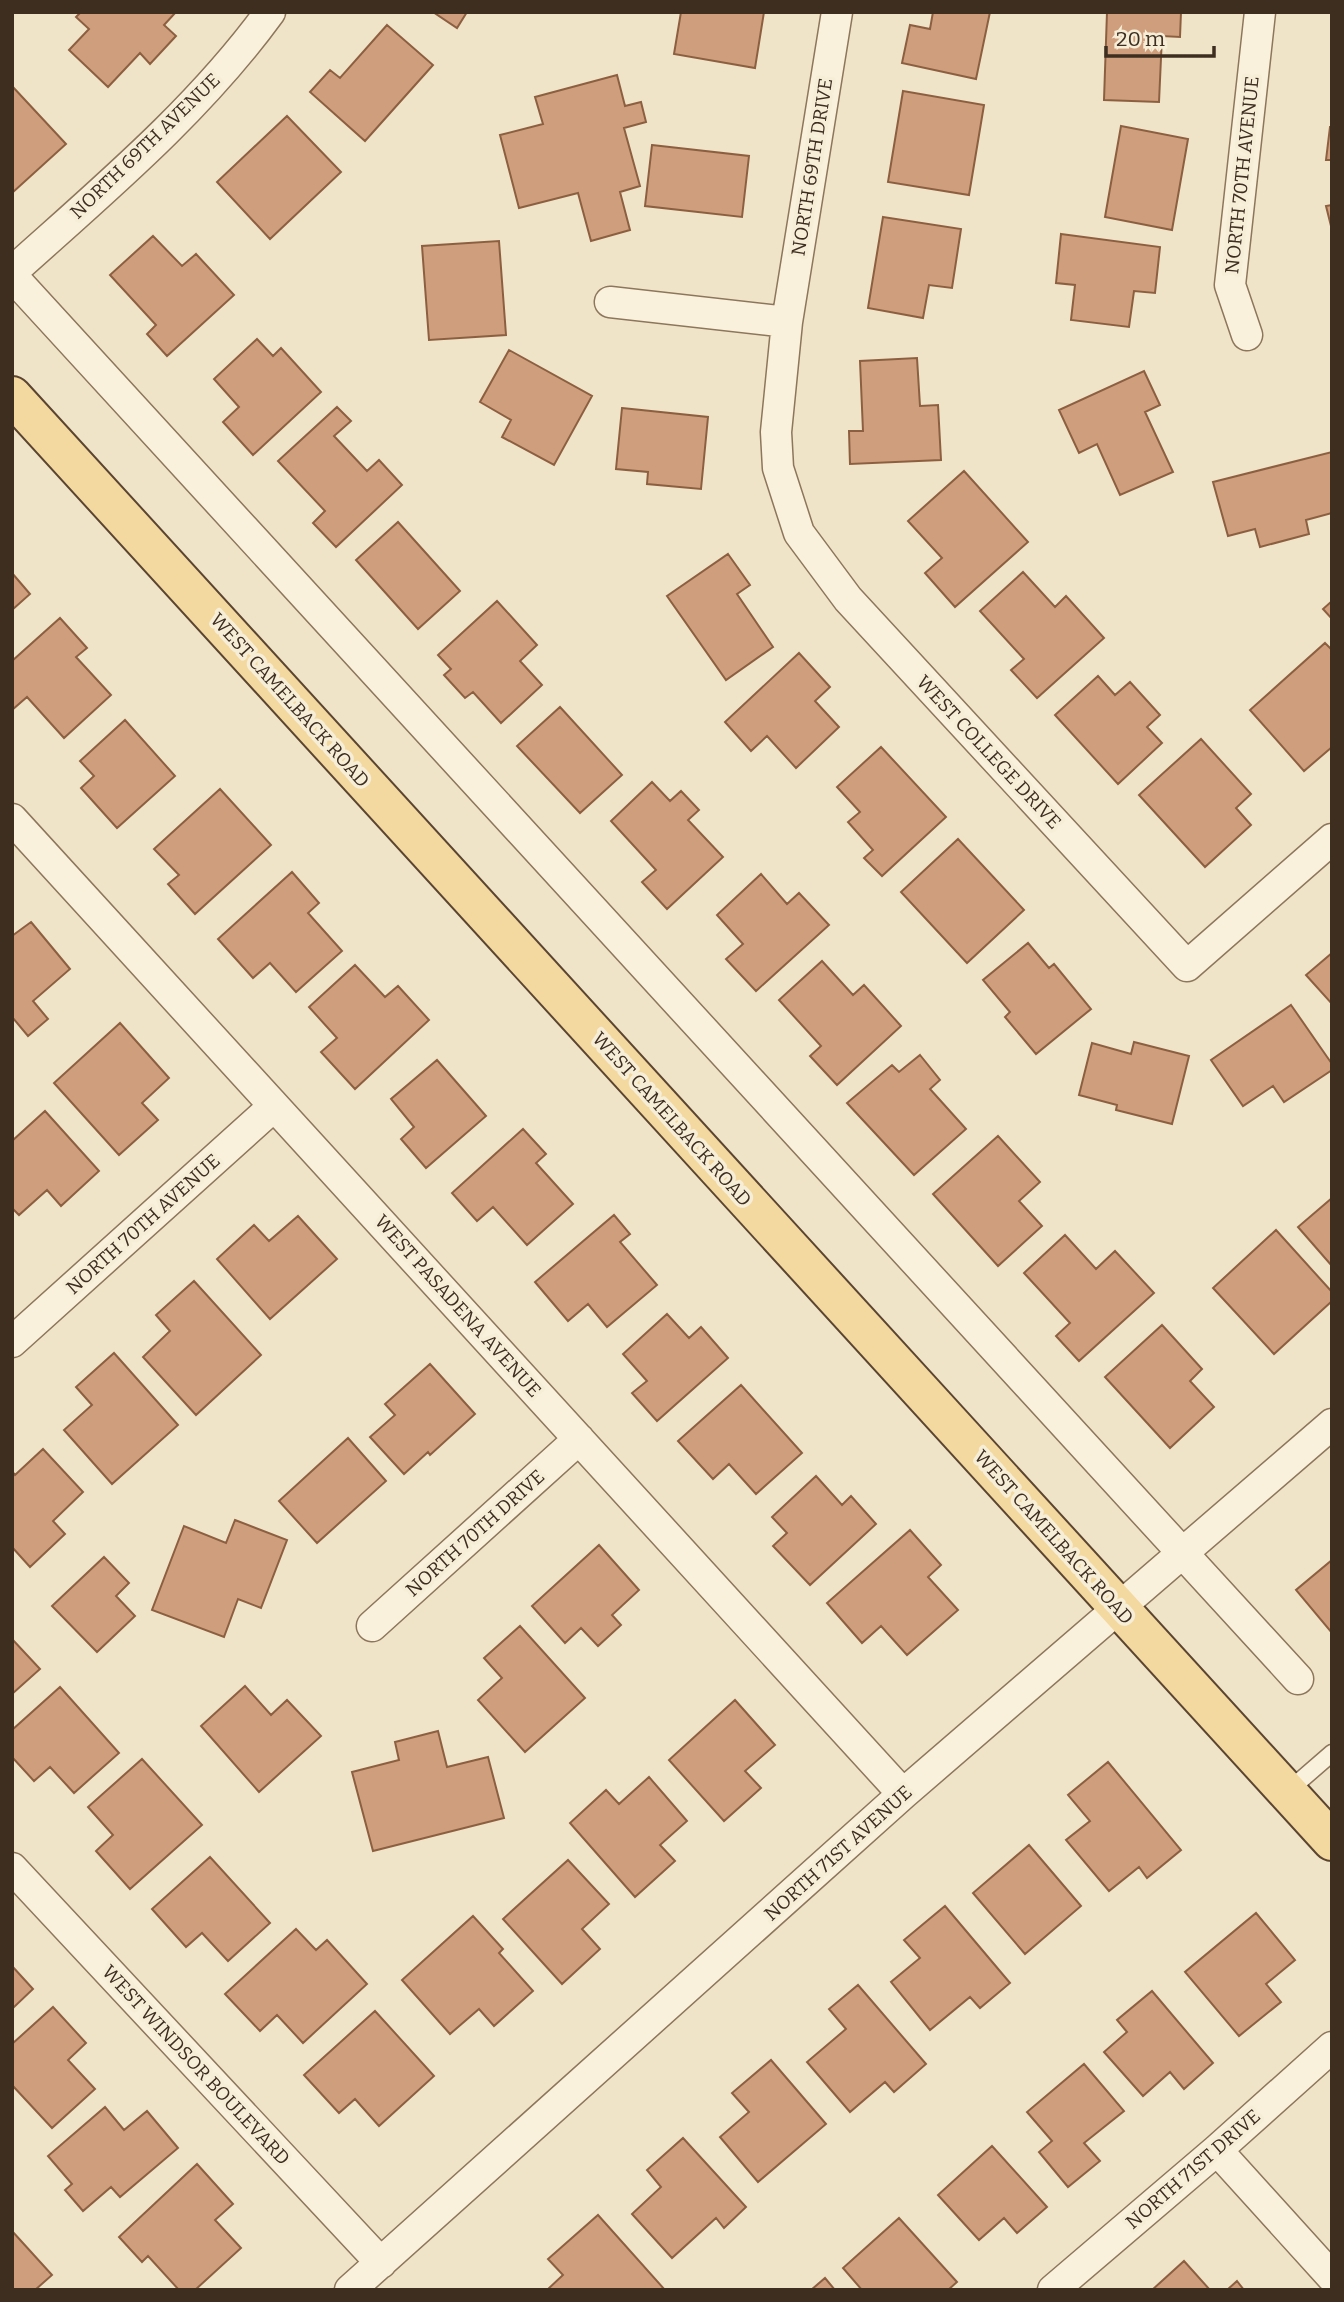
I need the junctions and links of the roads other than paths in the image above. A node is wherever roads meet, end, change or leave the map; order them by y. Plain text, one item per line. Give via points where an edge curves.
1 (270, 12) edge
2 (837, 12) edge
3 (1260, 12) edge
4 (12, 274) edge
5 (610, 302) dead end
6 (787, 323) junction
7 (1247, 335) dead end
8 (12, 396) edge
9 (799, 533) joint
10 (12, 819) edge
11 (1332, 839) edge
12 (274, 1106) junction
13 (12, 1342) edge
14 (1332, 1424) edge
15 (579, 1439) junction
16 (1183, 1552) junction
17 (1119, 1608) junction
18 (372, 1626) dead end
19 (1298, 1679) dead end
20 (1332, 1754) edge
21 (1287, 1792) junction
22 (903, 1794) junction
23 (1332, 1841) edge
24 (12, 1868) edge
25 (1332, 2047) edge
26 (1217, 2150) junction
27 (381, 2263) junction
28 (1332, 2277) edge
29 (351, 2290) edge
30 (1053, 2290) edge

1 - 4 street, NORTH 69TH AVENUE via 203,93
2 - 6 street, NORTH 69TH DRIVE
3 - 7 street, NORTH 70TH AVENUE via 1230,285
4 - 16 street
5 - 6 street
6 - 9 street, NORTH 69TH DRIVE via 776,432 778,468
8 - 17 main road, WEST CAMELBACK ROAD
9 - 11 street, WEST COLLEGE DRIVE via 848,599 1187,966
10 - 12 street, WEST PASADENA AVENUE
12 - 13 street, NORTH 70TH AVENUE
12 - 15 street, WEST PASADENA AVENUE
14 - 16 street, NORTH 71ST AVENUE
15 - 18 street, NORTH 70TH DRIVE
15 - 22 street, WEST PASADENA AVENUE
16 - 17 street, NORTH 71ST AVENUE
16 - 19 street
17 - 21 main road, WEST CAMELBACK ROAD
17 - 22 street, NORTH 71ST AVENUE
20 - 21 lane
21 - 23 main road, WEST CAMELBACK ROAD
22 - 27 street, NORTH 71ST AVENUE
24 - 27 street, WEST WINDSOR BOULEVARD
25 - 26 street, NORTH 71ST DRIVE
26 - 28 street
26 - 30 street, NORTH 71ST DRIVE
27 - 29 street, NORTH 71ST AVENUE

